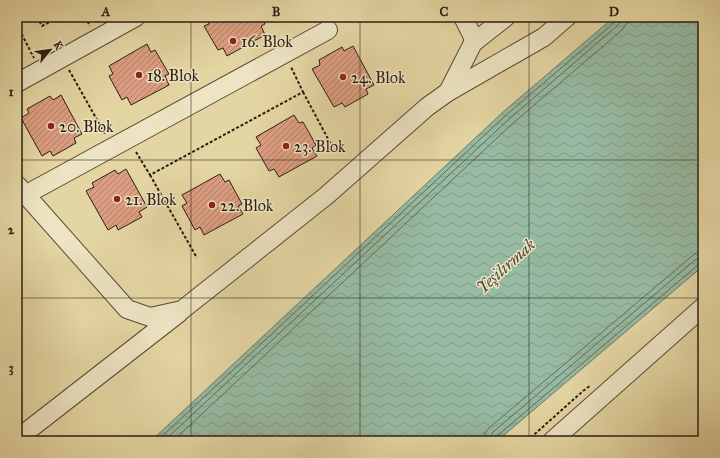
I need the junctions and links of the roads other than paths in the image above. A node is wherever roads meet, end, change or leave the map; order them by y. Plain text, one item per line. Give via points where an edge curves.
1 (136, 17) edge
2 (463, 17) edge
3 (506, 17) edge
4 (567, 17) edge
5 (328, 30) dead end
6 (475, 41) junction
7 (17, 83) edge
8 (448, 92) junction
9 (21, 190) edge
10 (703, 307) edge
11 (182, 310) junction
12 (17, 439) edge
13 (552, 441) edge

1 - 7 street
2 - 6 street
3 - 6 street
4 - 8 street via 544,37
5 - 9 street via 120,143
6 - 8 street
8 - 11 street via 427,107 326,196
9 - 11 street via 127,309 150,317
10 - 13 street
11 - 12 street

